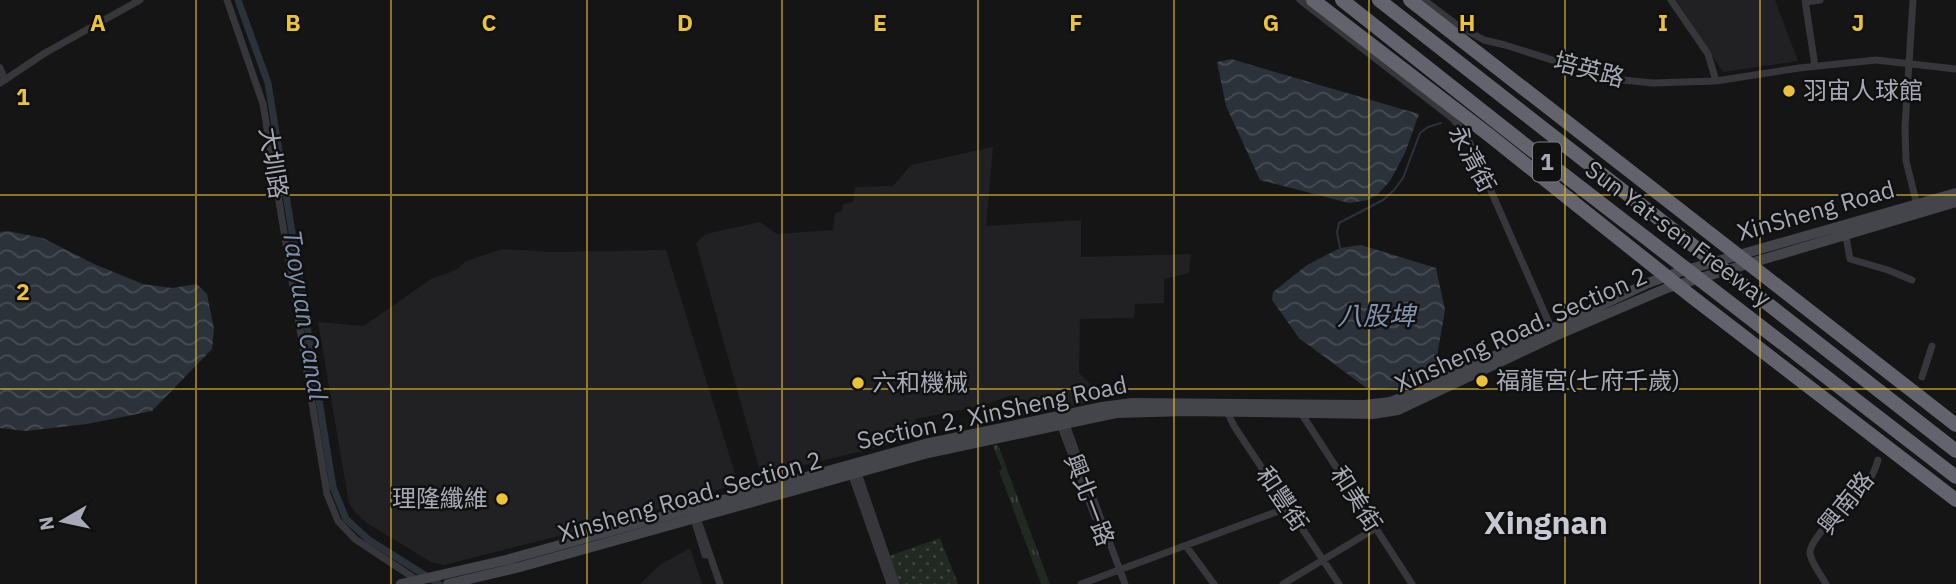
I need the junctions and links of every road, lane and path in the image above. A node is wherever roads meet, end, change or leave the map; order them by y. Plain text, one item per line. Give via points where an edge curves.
1 (140, 0) edge
2 (227, 0) edge
3 (1300, 0) edge
4 (1313, 0) edge
5 (1339, 0) edge
6 (1379, 0) edge
7 (1387, 0) edge
8 (1410, 0) edge
9 (1424, 0) edge
10 (1671, 0) edge
11 (1820, 0) edge
12 (1913, 0) edge
13 (1805, 1) edge
14 (1908, 64) junction
15 (1815, 66) junction
16 (0, 68) edge
17 (1467, 69) junction
18 (1956, 69) edge
19 (3, 81) edge
20 (1716, 81) junction
21 (1956, 194) edge
22 (1956, 202) edge
23 (1919, 208) junction
24 (1845, 230) junction
25 (1912, 280) dead end
26 (1648, 283) joint
27 (1553, 332) junction
28 (1932, 346) dead end
29 (1922, 377) dead end
30 (1829, 404) junction
31 (1228, 413) junction
32 (1301, 413) junction
33 (1062, 421) junction
34 (1956, 425) edge
35 (1956, 451) edge
36 (1878, 460) dead end
37 (854, 469) junction
38 (1956, 477) edge
39 (1956, 500) edge
40 (1287, 508) junction
41 (1956, 510) edge
42 (694, 514) junction
43 (1376, 528) junction
44 (1186, 546) junction
45 (1324, 560) junction
46 (1118, 570) junction
47 (451, 579) edge
48 (417, 580) junction
49 (401, 584) edge
50 (718, 584) edge
51 (890, 584) edge
52 (896, 584) edge
53 (1081, 584) edge
54 (1123, 584) edge
55 (1214, 584) edge
56 (1283, 584) edge
57 (1339, 584) edge
58 (1412, 584) edge
59 (1826, 584) edge

1 - 19 street
2 - 48 street, 大圳路 via 263,104 327,494 338,521 355,539
3 - 27 street, 永清街 via 1460,127
4 - 30 highway
5 - 38 highway, Sun Yat-sen Freeway / 1
6 - 17 highway, Sun Yat-sen Freeway / 1
7 - 17 highway, 1
8 - 34 highway
9 - 20 street, 培英路 via 1484,40 1617,80
10 - 20 street via 1708,54
11 - 13 street
12 - 14 street
13 - 15 street
14 - 15 street, 培英路 via 1876,60
14 - 18 street, 培英路
14 - 23 street via 1906,161
15 - 20 street, 培英路
16 - 19 street
17 - 35 highway, Sun Yat-sen Freeway / 1
21 - 23 main road, XinSheng Road
22 - 23 main road
23 - 24 main road
24 - 25 street via 1850,259
24 - 26 main road, XinSheng Road
24 - 27 main road, Xinsheng Road. Section 2 via 1667,288
26 - 27 main road, Section 2, XinSheng Road
27 - 32 main road, Xinsheng Road. Section 2 via 1398,410
27 - 33 main road, Section 2, XinSheng Road via 1390,402 1132,403 1102,407
28 - 29 street
30 - 39 highway
30 - 41 highway
31 - 32 main road, Xinsheng Road. Section 2
31 - 33 main road, Xinsheng Road. Section 2 via 1116,413
31 - 40 street, 和豐街
32 - 43 street, 和美街
33 - 37 main road, Section 2, XinSheng Road via 925,443
33 - 46 street, 興北一路
36 - 59 street, 興南路 via 1868,481 1811,549 1810,556
37 - 42 main road, Section 2, XinSheng Road
37 - 51 street
37 - 52 street
40 - 44 street
40 - 45 street, 和豐街
42 - 47 main road, Xinsheng Road. Section 2 via 520,567
42 - 50 street
43 - 45 street
43 - 58 street, 和美街
44 - 46 street
44 - 55 street
45 - 56 street
45 - 57 street, 和豐街
46 - 53 street
46 - 54 street, 興北一路
47 - 48 main road
48 - 49 main road

